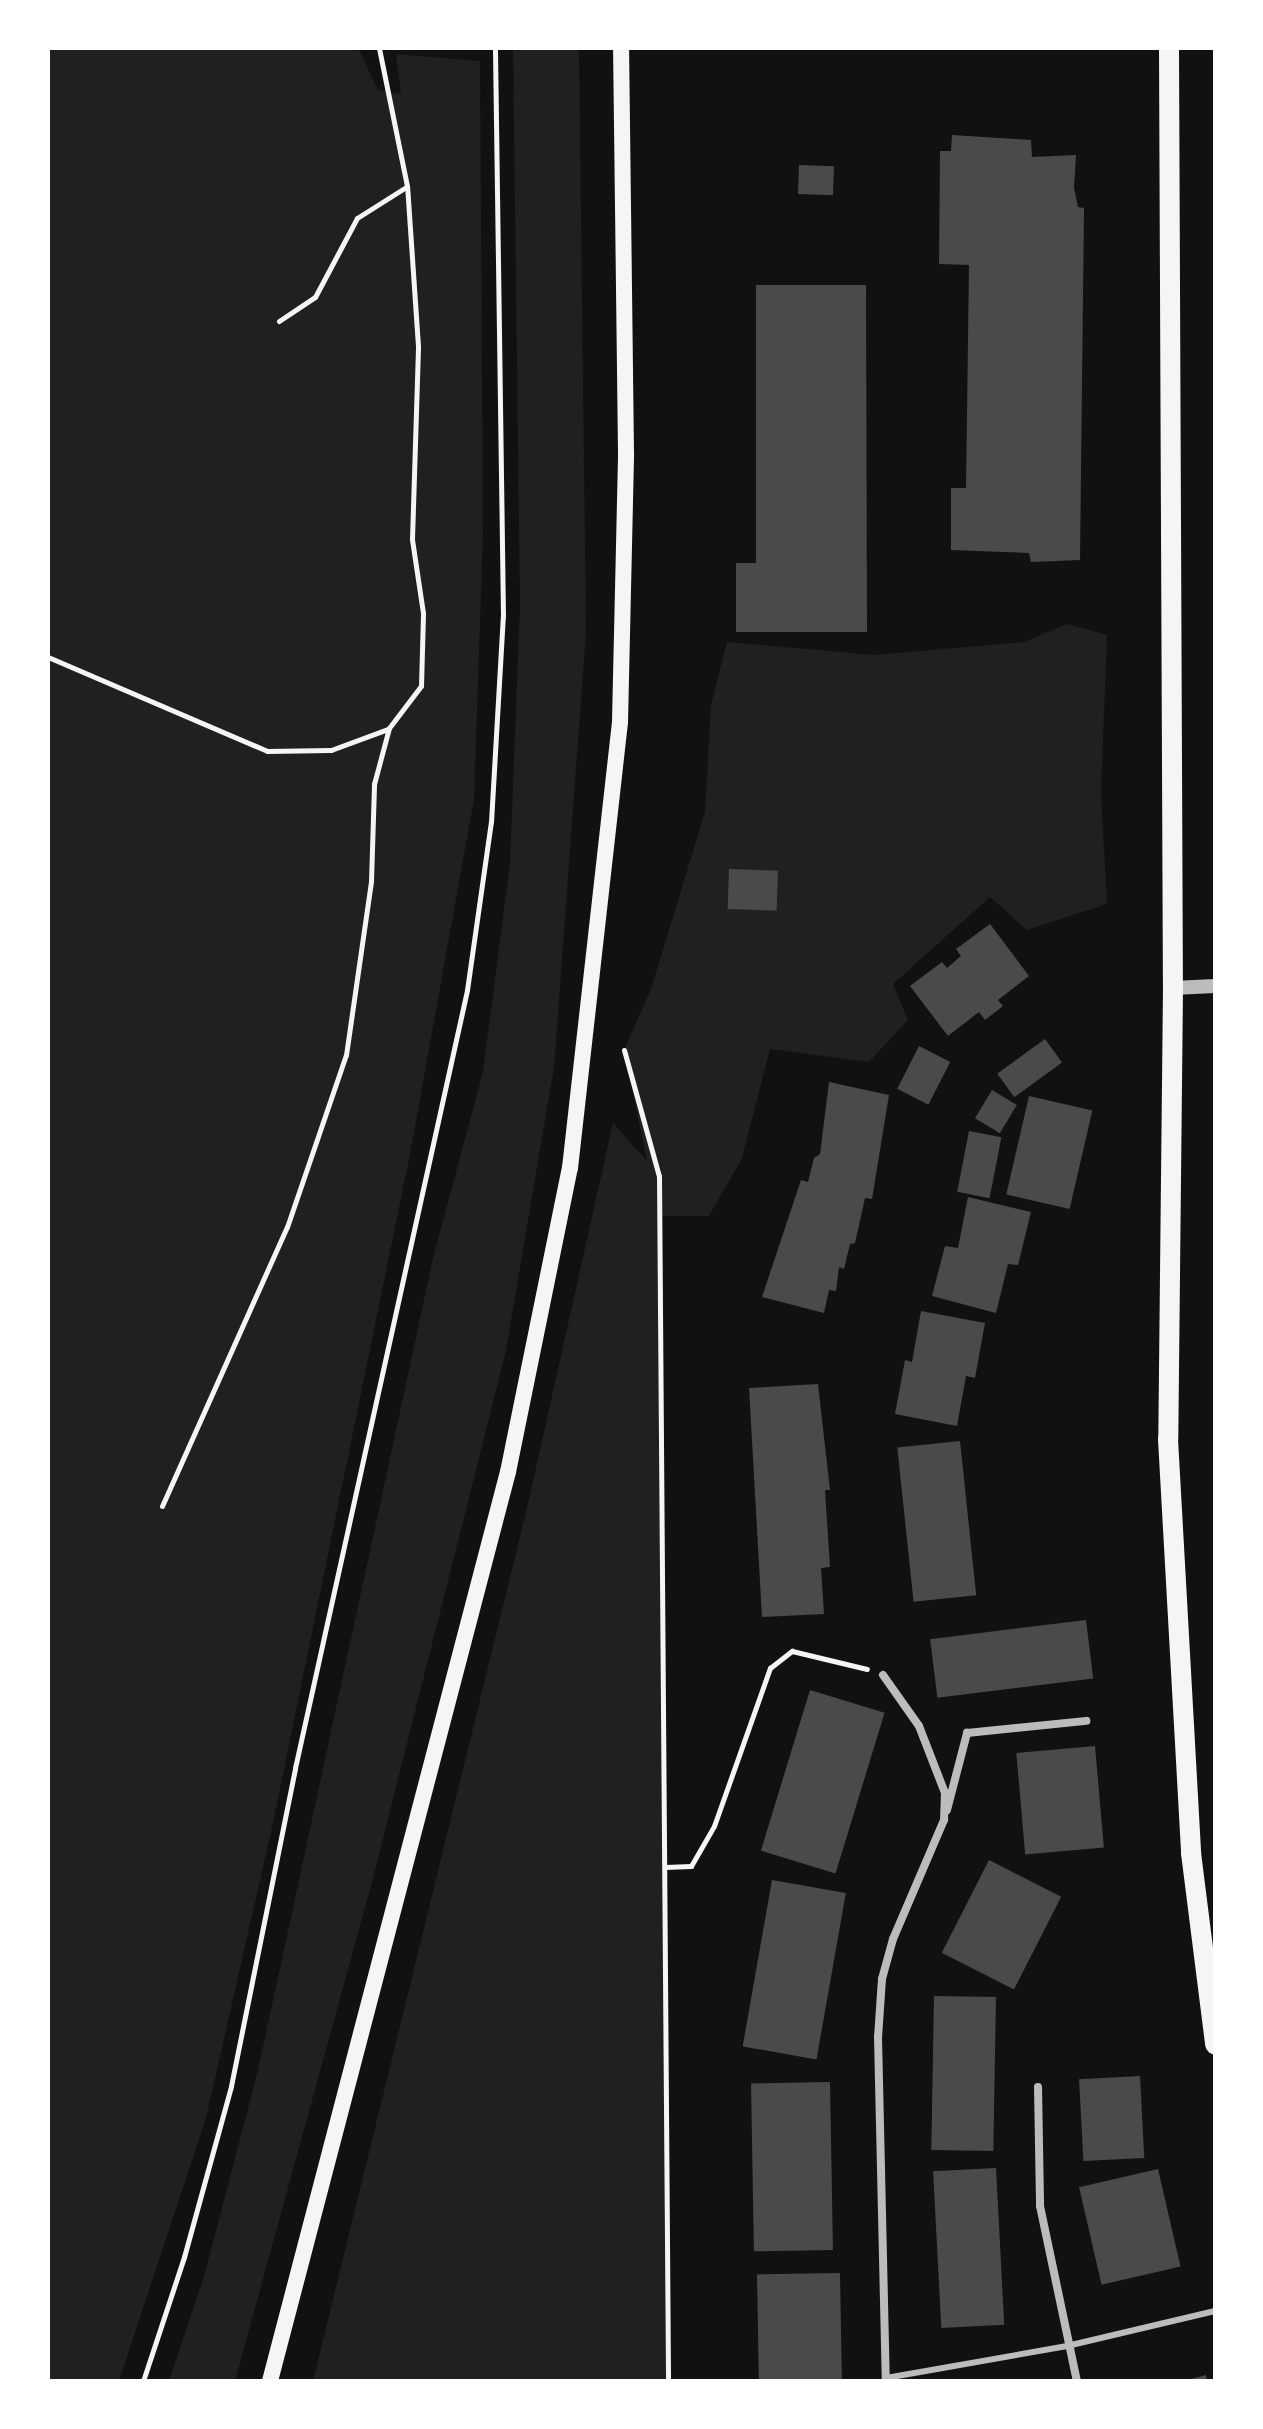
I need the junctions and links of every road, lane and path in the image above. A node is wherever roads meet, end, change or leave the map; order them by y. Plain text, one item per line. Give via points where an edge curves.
1 (379, 48) edge
2 (495, 48) edge
3 (621, 48) edge
4 (1169, 48) edge
5 (407, 186) junction
6 (279, 321) dead end
7 (48, 657) edge
8 (389, 728) junction
9 (1215, 986) edge
10 (1173, 988) junction
11 (624, 1050) dead end
12 (162, 1506) dead end
13 (883, 1675) joint
14 (1086, 1721) dead end
15 (944, 1820) junction
16 (664, 1867) junction
17 (1215, 2044) edge
18 (1038, 2087) dead end
19 (1215, 2311) edge
20 (1067, 2346) junction
21 (886, 2380) edge
22 (143, 2381) edge
23 (270, 2381) edge
24 (668, 2381) edge
25 (1077, 2381) edge

1 - 5 path
2 - 22 path via 503,616 491,822 467,990 295,1768 231,2086
3 - 23 main road via 626,452 620,722 570,1168 508,1472
4 - 10 main road
5 - 6 path via 357,218 315,297
5 - 8 path via 418,346 412,539 423,613 421,686
7 - 8 path via 267,751 331,750
8 - 12 path via 374,784 371,881 346,1055 287,1227
9 - 10 street
10 - 17 main road via 1168,1439 1191,1853
11 - 16 path via 659,1176
13 - 15 street via 919,1726 945,1793
13 - 16 path via 792,1651 770,1668 714,1826 691,1866
14 - 15 street via 967,1733
15 - 21 street via 893,1939 882,1979 878,2037
16 - 24 path
18 - 20 street via 1040,2206
19 - 20 lane
20 - 21 lane
20 - 25 street

